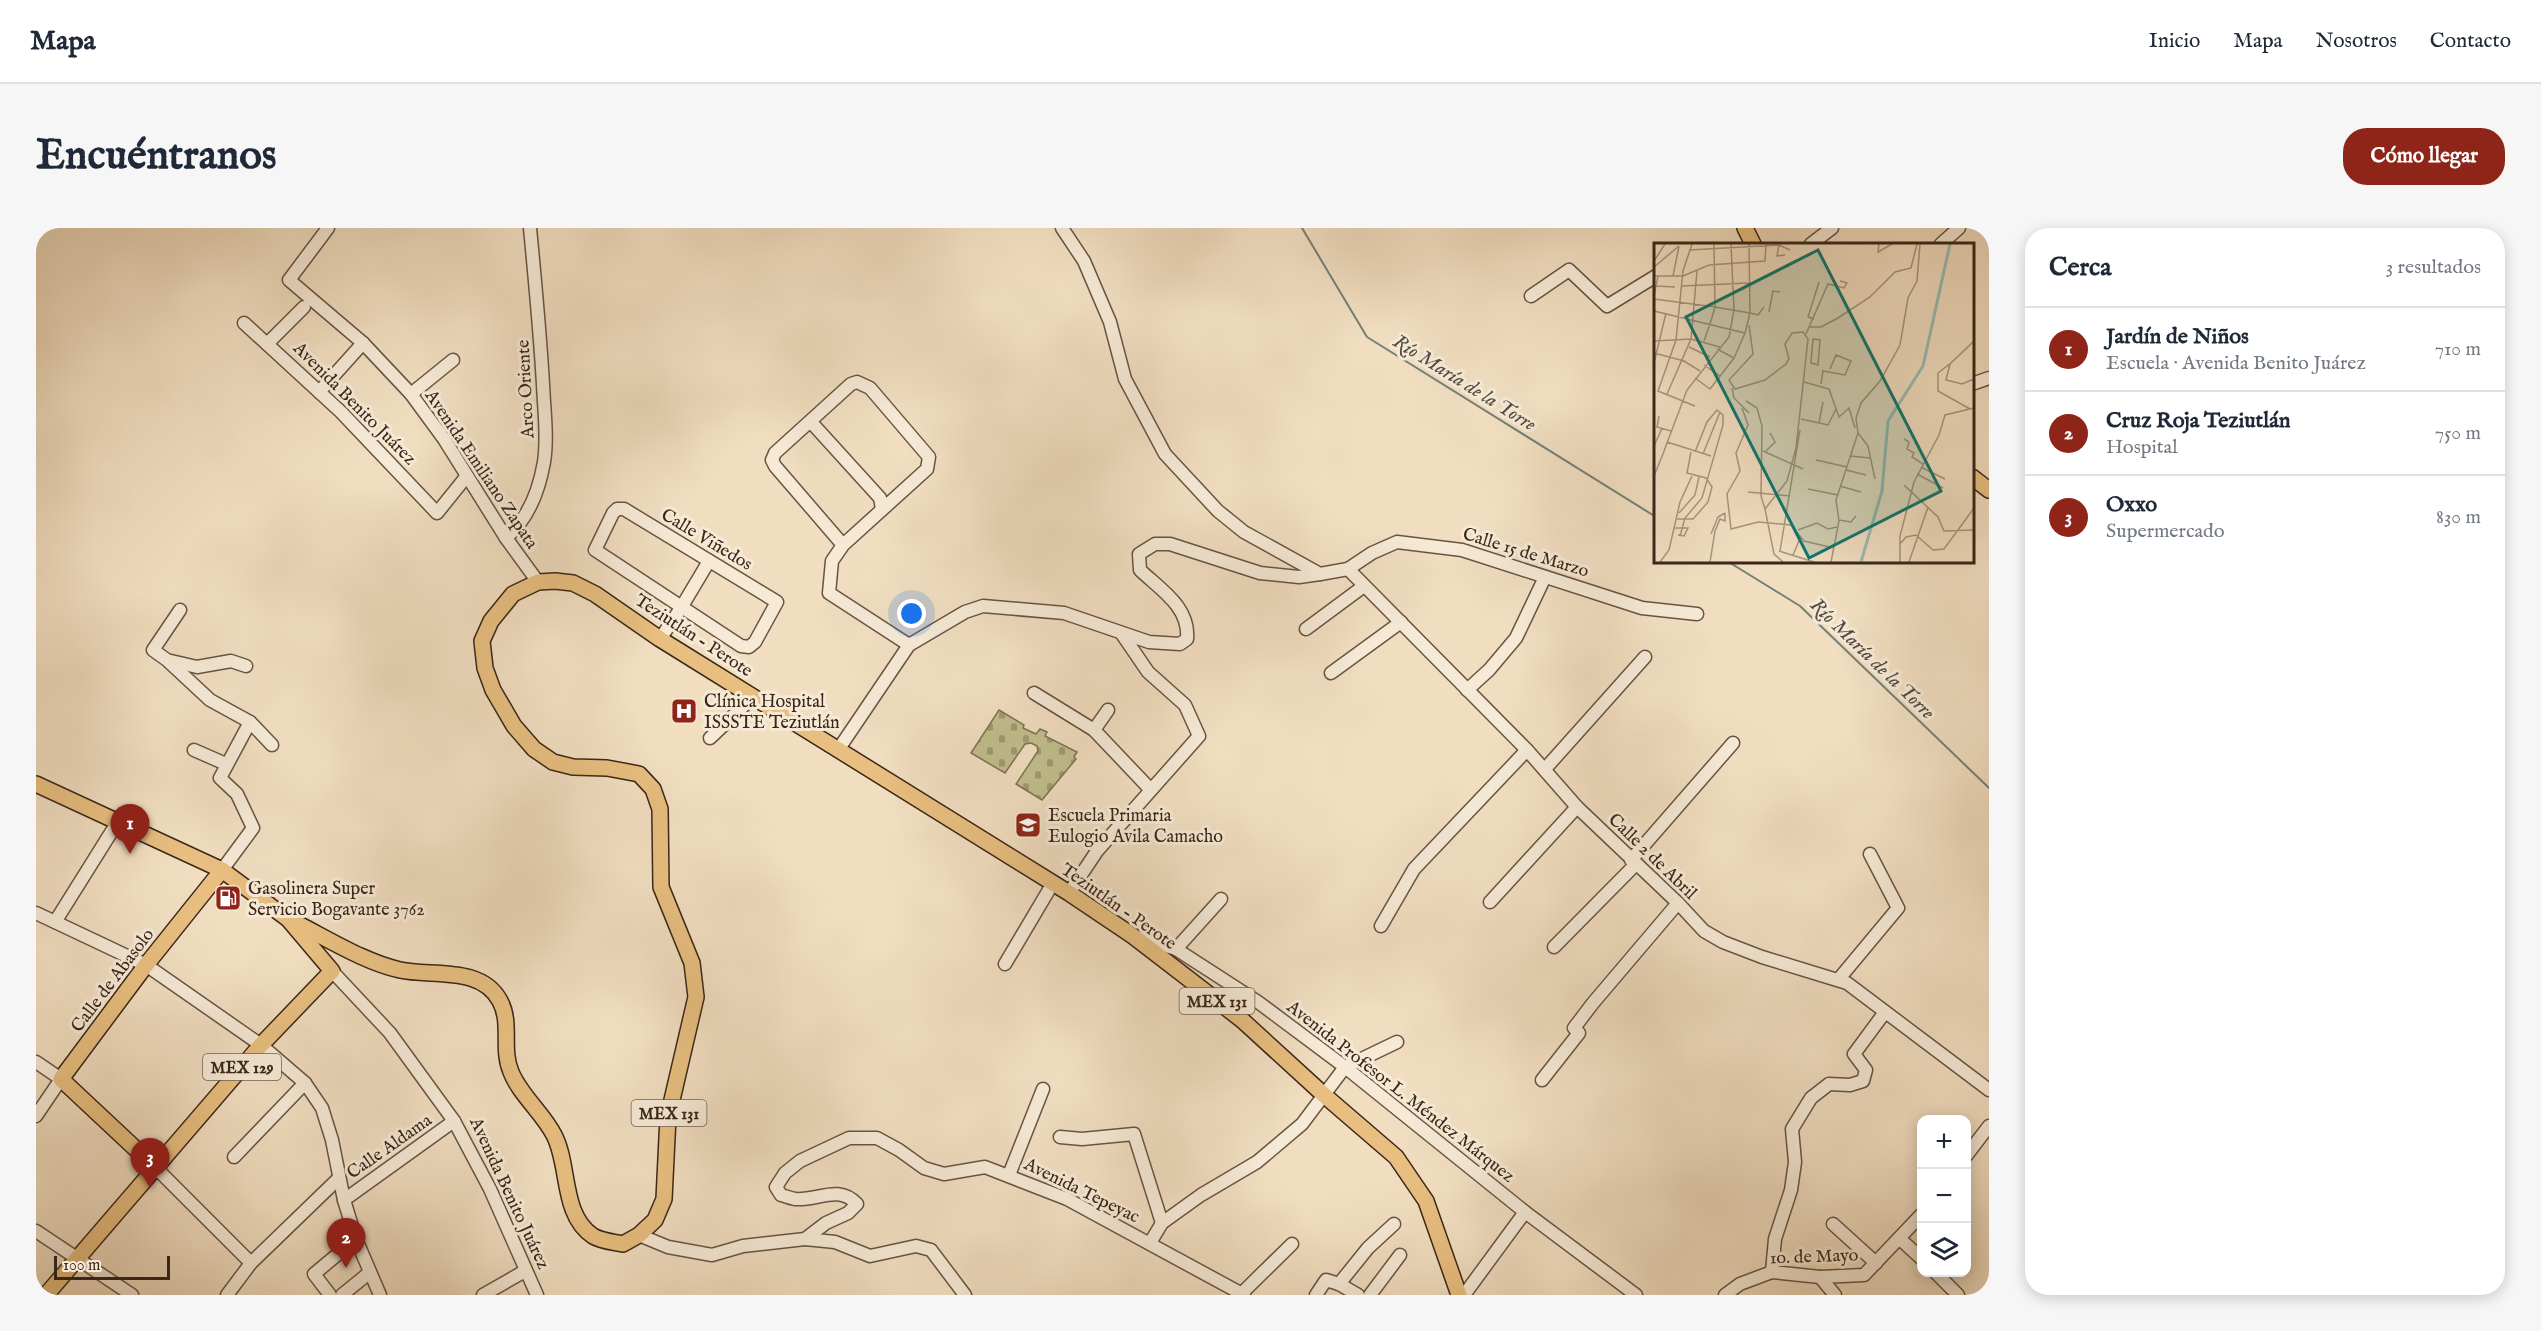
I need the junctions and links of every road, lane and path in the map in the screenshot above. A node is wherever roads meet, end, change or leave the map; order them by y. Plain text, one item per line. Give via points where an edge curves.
1 (328, 228) edge
2 (531, 228) edge
3 (1062, 228) edge
4 (1746, 228) edge
5 (1832, 228) edge
6 (1959, 228) edge
7 (1753, 243) edge
8 (1812, 243) edge
9 (1942, 243) edge
10 (1654, 277) edge
11 (1531, 296) dead end
12 (304, 307) dead end
13 (244, 323) dead end
14 (363, 343) junction
15 (267, 344) junction
16 (453, 360) dead end
17 (1989, 378) edge
18 (1974, 383) edge
19 (319, 392) junction
20 (411, 394) junction
21 (811, 422) junction
22 (466, 477) junction
23 (1974, 479) edge
24 (1989, 490) edge
25 (882, 509) junction
26 (506, 538) junction
27 (843, 545) junction
28 (709, 561) junction
29 (1348, 569) junction
30 (1320, 574) junction
31 (1545, 577) junction
32 (538, 582) junction
33 (1364, 586) junction
34 (681, 608) junction
35 (180, 610) dead end
36 (1697, 614) dead end
37 (1401, 622) junction
38 (1306, 629) dead end
39 (1122, 634) junction
40 (660, 639) junction
41 (909, 645) junction
42 (1645, 657) dead end
43 (167, 660) junction
44 (246, 666) dead end
45 (1331, 673) dead end
46 (1467, 690) junction
47 (1034, 693) dead end
48 (753, 697) junction
49 (1108, 710) dead end
50 (250, 722) junction
51 (1094, 730) junction
52 (710, 738) dead end
53 (1733, 743) dead end
54 (272, 746) dead end
55 (194, 750) dead end
56 (838, 750) junction
57 (1527, 750) junction
58 (226, 764) junction
59 (1545, 769) junction
60 (36, 784) edge
61 (1150, 789) junction
62 (1577, 807) junction
63 (117, 823) junction
64 (1870, 854) dead end
65 (1633, 862) junction
66 (222, 870) junction
67 (1053, 883) junction
68 (1069, 893) junction
69 (1221, 899) dead end
70 (1490, 902) dead end
71 (1678, 903) junction
72 (36, 913) edge
73 (288, 919) junction
74 (55, 922) junction
75 (1381, 926) dead end
76 (1133, 936) junction
77 (1554, 947) dead end
78 (1176, 949) junction
79 (1005, 964) dead end
80 (146, 965) junction
81 (332, 971) junction
82 (1838, 980) junction
83 (1885, 1012) junction
84 (1397, 1042) dead end
85 (261, 1045) junction
86 (36, 1062) edge
87 (1345, 1067) junction
88 (61, 1079) junction
89 (1542, 1080) dead end
90 (305, 1083) junction
91 (1043, 1089) dead end
92 (1989, 1090) edge
93 (1323, 1095) junction
94 (36, 1116) edge
95 (454, 1121) junction
96 (1989, 1125) edge
97 (1060, 1137) dead end
98 (1971, 1149) edge
99 (234, 1157) dead end
100 (155, 1167) junction
101 (1009, 1175) junction
102 (339, 1179) junction
103 (344, 1200) junction
104 (1526, 1212) junction
105 (1917, 1220) edge
106 (1162, 1223) junction
107 (1394, 1224) dead end
108 (1833, 1224) dead end
109 (36, 1231) edge
110 (639, 1235) junction
111 (805, 1239) junction
112 (1900, 1239) junction
113 (356, 1240) junction
114 (1149, 1243) junction
115 (1292, 1244) dead end
116 (1917, 1254) edge
117 (1400, 1255) dead end
118 (76, 1259) junction
119 (251, 1263) junction
120 (1876, 1263) junction
121 (525, 1271) junction
122 (1772, 1272) junction
123 (370, 1274) junction
124 (1820, 1277) junction
125 (1940, 1277) edge
126 (1339, 1284) junction
127 (1242, 1294) edge
128 (46, 1295) edge
129 (132, 1295) edge
130 (226, 1295) edge
131 (332, 1295) edge
132 (342, 1295) edge
133 (348, 1295) edge
134 (380, 1295) edge
135 (483, 1295) edge
136 (537, 1295) edge
137 (965, 1295) edge
138 (1316, 1295) edge
139 (1358, 1295) edge
140 (1370, 1295) edge
141 (1459, 1295) edge
142 (1464, 1295) edge
143 (1636, 1295) edge
144 (1725, 1295) edge
145 (1835, 1295) edge
146 (1958, 1295) edge

1 - 14 street, Avenida Emiliano Zapata via 289,280
2 - 26 street, Arco Oriente via 546,441 533,500 520,526
3 - 30 street via 1084,261 1110,322 1125,379 1165,454 1218,512 1244,532
4 - 7 main road
5 - 8 street
6 - 9 street
10 - 11 street via 1607,306 1569,270
12 - 15 street
13 - 15 street, Avenida Benito Juárez
14 - 19 street
14 - 20 street, Avenida Emiliano Zapata
15 - 19 street, Avenida Benito Juárez
16 - 20 street
17 - 18 street
19 - 22 street, Avenida Benito Juárez via 437,513
20 - 22 street, Avenida Emiliano Zapata
21 - 25 street via 880,498
21 - 25 street via 856,382 870,388 929,457 927,469
21 - 27 street via 772,460
22 - 26 street, Avenida Emiliano Zapata
23 - 24 main road
25 - 27 street
26 - 32 street, Avenida Emiliano Zapata
27 - 41 street via 832,561 829,593
28 - 34 street
28 - 34 street, Calle Viñedos via 777,602 754,642 749,647 741,646
28 - 34 street, Calle Viñedos via 624,509 613,513 595,550
29 - 30 street
29 - 31 street, Calle 15 de Marzo via 1397,542 1462,550
29 - 33 street, Calle 2 de Abril
30 - 39 street via 1299,577 1260,573 1170,544 1155,544 1139,554 1140,570 1184,612 1187,639 1180,644 1149,642
31 - 36 street, Calle 15 de Marzo via 1642,608
31 - 46 street via 1516,638 1490,670
32 - 40 main road, Teziutlán - Perote / MEX 131 via 573,583
32 - 110 main road, MEX 131 via 513,594 491,621 482,641 493,690 514,726 534,749 553,762 627,770 639,774 653,789 660,809 661,886 692,963 696,997 668,1117 664,1199 655,1220
33 - 37 street, Calle 2 de Abril
33 - 38 street
34 - 40 street
35 - 43 street via 153,650
37 - 45 street
37 - 46 street, Calle 2 de Abril
39 - 41 street via 1064,613 983,606 965,612
39 - 61 street via 1148,672 1185,705 1199,736
40 - 48 main road, Teziutlán - Perote / MEX 131
41 - 56 street
42 - 59 street
43 - 44 street via 197,668 231,661
43 - 50 street via 210,700
46 - 57 street, Calle 2 de Abril
47 - 51 street
48 - 52 street
48 - 56 main road, Teziutlán - Perote / MEX 131
49 - 51 street
50 - 54 street
50 - 58 street
51 - 61 street
53 - 65 street
55 - 58 street
56 - 67 main road, Teziutlán - Perote / MEX 131
57 - 59 street, Calle 2 de Abril
57 - 75 street via 1414,868
58 - 66 street via 220,778 237,794 254,828
59 - 62 street, Calle 2 de Abril
60 - 63 main road, Avenida Benito Juárez
61 - 68 street via 1097,851
62 - 65 street, Calle 2 de Abril
62 - 70 street
63 - 66 main road, Avenida Benito Juárez
63 - 74 street
64 - 82 street via 1898,908
65 - 71 street, Calle 2 de Abril
65 - 77 street
66 - 73 main road, Avenida Benito Juárez
66 - 80 main road, Calle de Abasolo
67 - 68 main road, Teziutlán - Perote / MEX 131
67 - 79 street
68 - 76 main road, Teziutlán - Perote / MEX 131
69 - 78 street
71 - 82 street, Calle 2 de Abril via 1704,931 1723,942
71 - 89 street via 1593,1003 1574,1028 1579,1033
72 - 74 street
73 - 81 main road, Avenida Benito Juárez
73 - 110 main road via 400,970 461,975 490,989 500,1001 507,1023 506,1053 511,1072 555,1137 573,1209 593,1236 623,1244
74 - 80 street
76 - 78 street, Avenida Profesor L. Méndez Márquez
76 - 93 main road, Teziutlán - Perote / MEX 131 via 1242,1020
78 - 87 street, Avenida Profesor L. Méndez Márquez via 1258,1002
80 - 85 street
80 - 88 main road, Calle de Abasolo
81 - 85 main road, MEX 129
81 - 95 street, Avenida Benito Juárez via 390,1033
82 - 83 street, Calle 2 de Abril
83 - 92 street, Calle 2 de Abril
83 - 122 street via 1854,1054 1866,1070 1863,1081 1850,1086 1830,1084 1811,1098 1792,1130 1795,1162 1791,1190 1775,1239
84 - 87 street
85 - 90 street
85 - 100 main road, MEX 129
86 - 88 street
87 - 93 street
87 - 104 street, Avenida Profesor L. Méndez Márquez
88 - 94 street, Calle de Abasolo
88 - 100 main road
90 - 99 street
90 - 102 street via 322,1108
91 - 101 street
93 - 106 street via 1302,1124 1257,1162
93 - 141 main road, Teziutlán - Perote / MEX 131 via 1396,1157 1419,1187
95 - 103 street, Calle Aldama
95 - 121 street, Avenida Benito Juárez via 490,1189
96 - 98 street
97 - 106 street via 1134,1134
100 - 118 main road, MEX 129
100 - 119 street
101 - 111 street, Avenida Tepeyac via 985,1167 944,1174 924,1168 877,1138 849,1138 800,1161 776,1187 781,1195 796,1199 843,1194 857,1204
101 - 114 street, Avenida Tepeyac via 1067,1199
102 - 103 street
102 - 119 street
103 - 113 street
104 - 142 street
104 - 143 street, Avenida Profesor L. Méndez Márquez
105 - 112 street, 1o. de Mayo
106 - 114 street
107 - 126 street
108 - 120 street
109 - 118 street
110 - 111 street, Avenida Tepeyac via 668,1247 712,1255 743,1246
111 - 137 street via 835,1242 870,1256 916,1246 931,1250
112 - 116 street
112 - 120 street, 1o. de Mayo
113 - 123 street
113 - 131 street via 315,1274
114 - 127 street, Avenida Tepeyac
115 - 127 street
117 - 140 street
118 - 128 main road, MEX 129
118 - 129 street
119 - 130 street
120 - 124 street, 1o. de Mayo via 1864,1275
121 - 135 street
121 - 136 street, Avenida Benito Juárez
122 - 124 street, 1o. de Mayo
122 - 144 street, 1o. de Mayo via 1740,1284
123 - 132 street
123 - 133 street
123 - 134 street
124 - 145 street
125 - 146 street
126 - 138 street via 1326,1280
126 - 139 street

